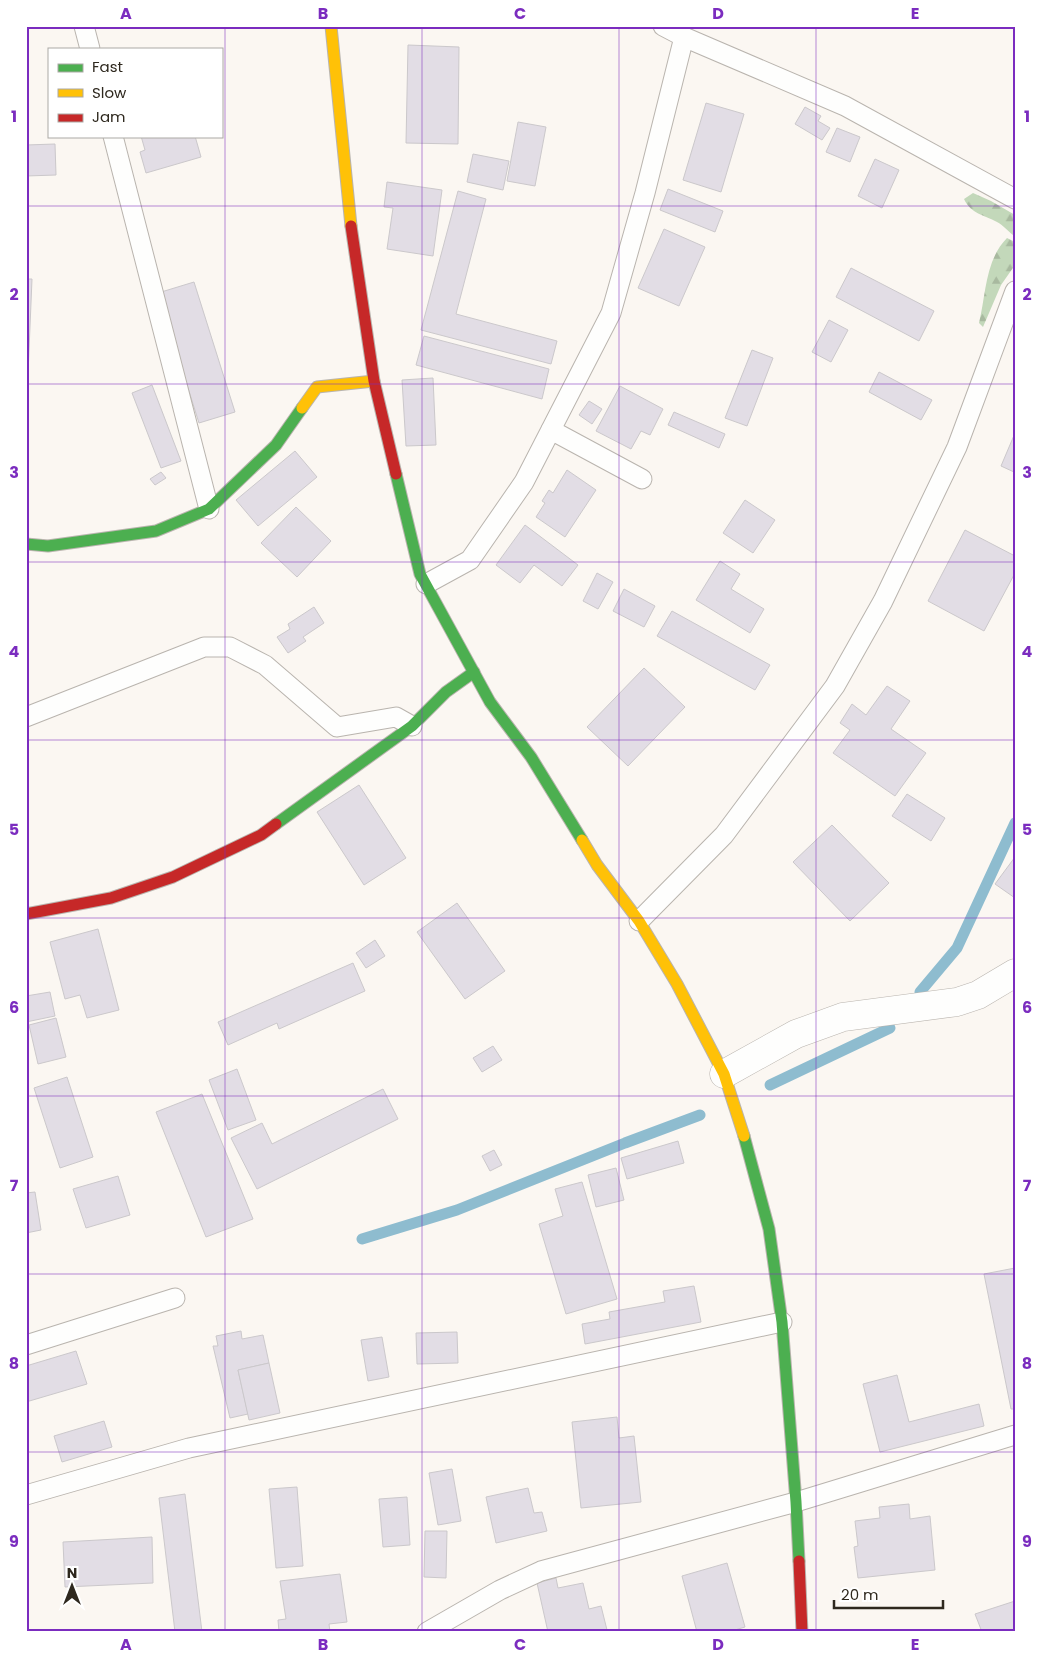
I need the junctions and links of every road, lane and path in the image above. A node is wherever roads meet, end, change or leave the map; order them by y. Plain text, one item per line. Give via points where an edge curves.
1 (84, 26) edge
2 (331, 26) edge
3 (663, 26) edge
4 (684, 37) junction
5 (90, 48) edge
6 (115, 138) edge
7 (1015, 199) edge
8 (1015, 291) edge
9 (374, 381) junction
10 (550, 430) junction
11 (642, 480) dead end
12 (209, 509) junction
13 (26, 544) edge
14 (426, 584) junction
15 (474, 672) junction
16 (26, 717) edge
17 (412, 726) junction
18 (26, 914) edge
19 (639, 921) junction
20 (1015, 973) edge
21 (724, 1074) junction
22 (174, 1298) dead end
23 (782, 1322) junction
24 (26, 1345) edge
25 (1015, 1435) edge
26 (26, 1495) edge
27 (796, 1502) junction
28 (427, 1632) edge
29 (802, 1632) edge

1 - 5 lane
2 - 9 main road via 349,211
3 - 4 lane
4 - 7 lane via 845,106
4 - 10 lane via 645,193 610,313
6 - 12 lane
8 - 19 lane via 957,447 883,601 835,686 724,835
9 - 12 main road via 317,388 276,445
9 - 14 main road via 420,574
10 - 11 lane
10 - 14 lane via 524,482 470,560
12 - 13 main road via 156,531 48,546
14 - 15 main road
15 - 17 main road via 446,692
15 - 19 main road via 490,702 530,757 597,865
16 - 17 lane via 204,647 230,647 265,665 337,727 396,717
17 - 18 main road via 261,835 174,877 111,898
19 - 21 main road via 677,984
20 - 21 street via 978,995 957,1002 843,1018 796,1034
21 - 23 main road via 769,1229
22 - 24 lane
23 - 26 lane via 189,1448
23 - 27 main road
25 - 27 lane
27 - 28 lane via 541,1570
27 - 29 main road

